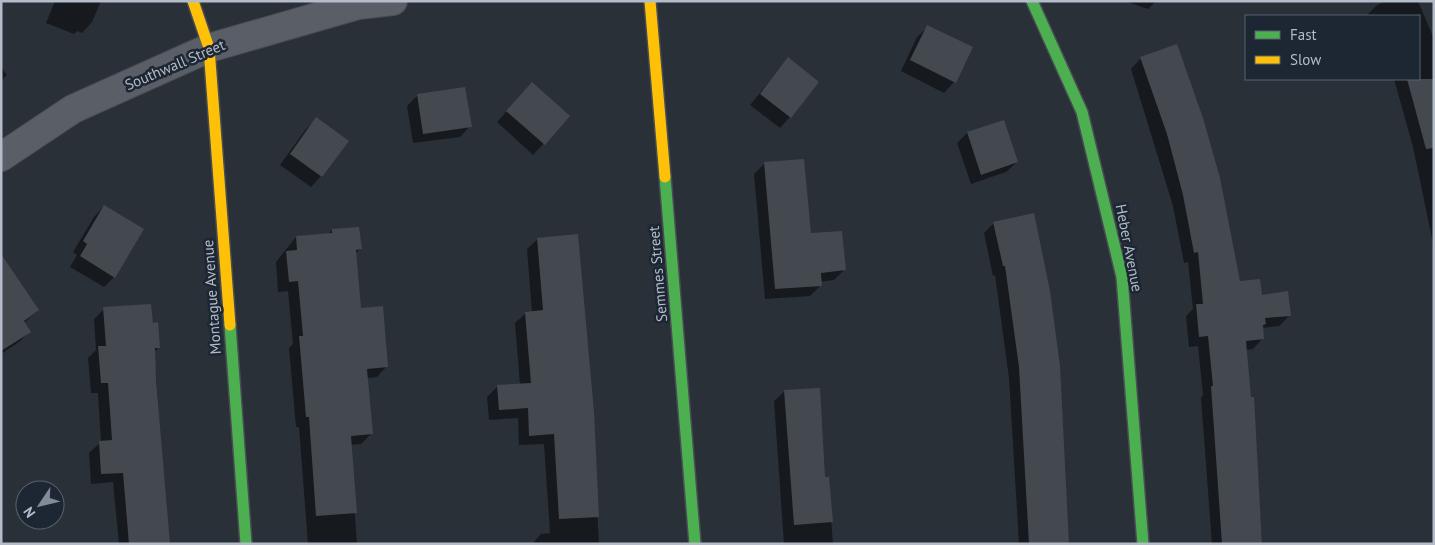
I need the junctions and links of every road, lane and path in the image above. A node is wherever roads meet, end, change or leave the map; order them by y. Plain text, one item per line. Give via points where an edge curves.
1 (193, 1) edge
2 (393, 1) edge
3 (650, 1) edge
4 (1032, 1) edge
5 (209, 48) junction
6 (1, 157) edge
7 (246, 544) edge
8 (695, 544) edge
9 (1143, 544) edge

1 - 5 street, Montague Avenue
2 - 5 street, Southwall Street via 358,5
3 - 8 street, Semmes Street
4 - 9 street, Heber Avenue via 1082,112 1122,277
5 - 6 street, Southwall Street via 73,110
5 - 7 street, Montague Avenue

